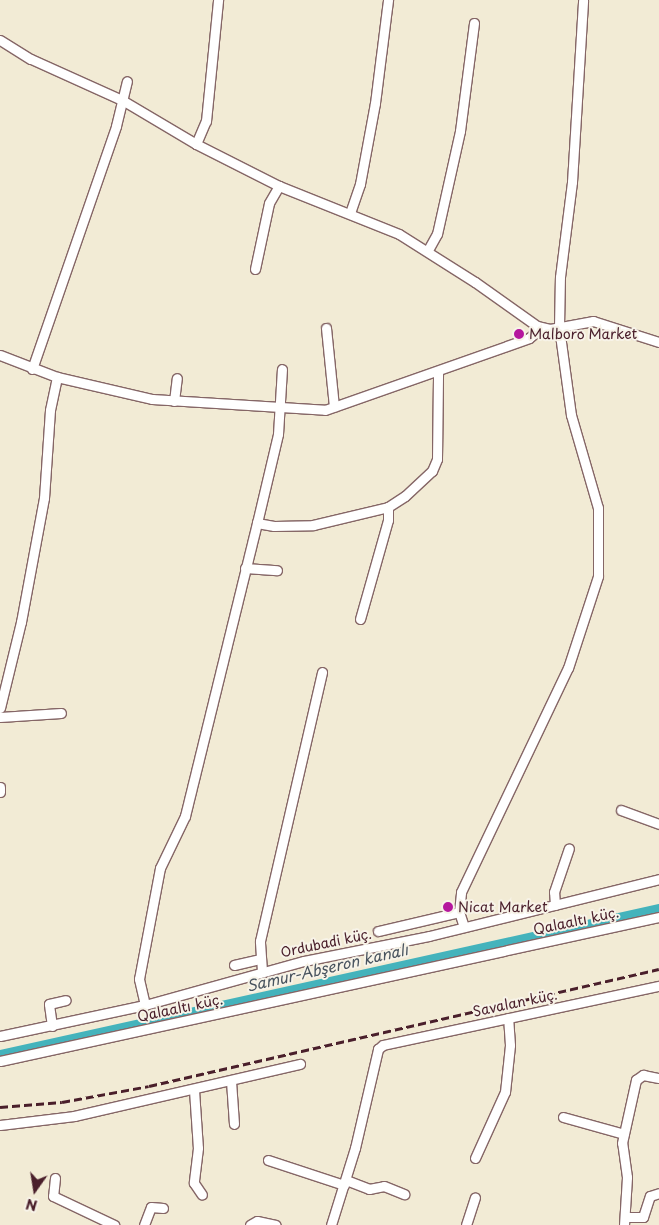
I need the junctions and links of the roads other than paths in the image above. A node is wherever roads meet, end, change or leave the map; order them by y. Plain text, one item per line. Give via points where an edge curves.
1 (218, 0) edge
2 (388, 0) edge
3 (584, 0) edge
4 (474, 23) dead end
5 (0, 40) edge
6 (127, 81) dead end
7 (122, 100) junction
8 (196, 144) junction
9 (279, 186) junction
10 (350, 213) junction
11 (428, 250) junction
12 (255, 268) dead end
13 (559, 326) junction
14 (326, 328) dead end
15 (541, 328) junction
16 (659, 342) edge
17 (0, 355) edge
18 (32, 368) junction
19 (282, 369) dead end
20 (438, 372) junction
21 (57, 377) junction
22 (177, 378) dead end
23 (174, 401) junction
24 (280, 407) junction
25 (334, 407) junction
26 (388, 507) junction
27 (257, 523) junction
28 (246, 568) junction
29 (277, 570) dead end
30 (360, 619) dead end
31 (322, 672) dead end
32 (0, 708) edge
33 (61, 713) dead end
34 (0, 717) edge
35 (0, 787) edge
36 (0, 792) edge
37 (621, 810) dead end
38 (659, 824) edge
39 (570, 848) dead end
40 (659, 879) edge
41 (555, 905) junction
42 (459, 912) junction
43 (659, 917) edge
44 (464, 927) junction
45 (378, 931) dead end
46 (259, 960) junction
47 (234, 965) dead end
48 (262, 971) junction
49 (659, 986) edge
50 (66, 1000) dead end
51 (145, 1005) junction
52 (508, 1018) junction
53 (52, 1026) junction
54 (0, 1036) edge
55 (0, 1061) edge
56 (300, 1064) dead end
57 (659, 1078) edge
58 (231, 1081) junction
59 (194, 1090) junction
60 (563, 1117) dead end
61 (234, 1124) dead end
62 (0, 1125) edge
63 (624, 1134) junction
64 (475, 1158) dead end
65 (268, 1160) dead end
66 (56, 1178) dead end
67 (345, 1182) junction
68 (404, 1194) dead end
69 (659, 1194) edge
70 (202, 1195) dead end
71 (475, 1197) dead end
72 (163, 1208) dead end
73 (625, 1221) edge
74 (114, 1225) edge
75 (144, 1225) edge
76 (250, 1225) edge
77 (276, 1225) edge
78 (331, 1225) edge
79 (466, 1225) edge

1 - 8 street via 206,121
2 - 10 street via 375,103 360,184
3 - 13 street via 572,182 560,277
4 - 11 street via 460,132 436,234
5 - 7 street via 31,59
6 - 7 street
7 - 8 street
7 - 18 street
8 - 9 street
9 - 10 street
9 - 12 street via 269,203
10 - 11 street via 377,223
11 - 15 street
13 - 15 street
13 - 16 street via 603,323
13 - 42 street via 571,415 598,508 598,576 568,668 462,892
14 - 25 street
15 - 20 street via 529,338
17 - 18 street
18 - 21 street
19 - 24 street
20 - 25 street
20 - 26 street via 436,465 405,496
21 - 23 street
21 - 32 street via 50,410 44,498
22 - 23 street
23 - 24 street
24 - 25 street via 306,410
24 - 27 street via 274,453
26 - 27 street via 314,525
26 - 30 street via 388,520
27 - 28 street
28 - 29 street
28 - 51 street via 184,816 160,868 139,979
31 - 46 street via 260,941
33 - 34 street
35 - 36 street
37 - 38 street
39 - 41 street via 554,892
40 - 41 street, Ordubadi küç.
41 - 44 street, Ordubadi küç.
42 - 44 street
42 - 45 street
43 - 55 street, Qalaaltı küç.
44 - 48 street, Ordubadi küç.
46 - 47 street
46 - 48 street
48 - 51 street, Ordubadi küç.
49 - 52 street, Savalan küç.
50 - 53 street via 49,1004
51 - 53 street, Ordubadi küç.
52 - 64 street via 510,1045 505,1092
52 - 67 street, Savalan küç. via 393,1042 378,1049
53 - 54 street, Ordubadi küç.
56 - 58 street
57 - 63 street via 643,1074 636,1080
58 - 59 street
58 - 61 street
59 - 62 street via 74,1116
59 - 70 street via 198,1148 194,1183
60 - 63 street
63 - 73 street
65 - 67 street
66 - 74 street via 53,1196
67 - 68 street via 369,1189 384,1186
67 - 78 street
69 - 73 street via 650,1196 643,1218
71 - 79 street
72 - 75 street via 151,1207
76 - 77 street via 257,1221

